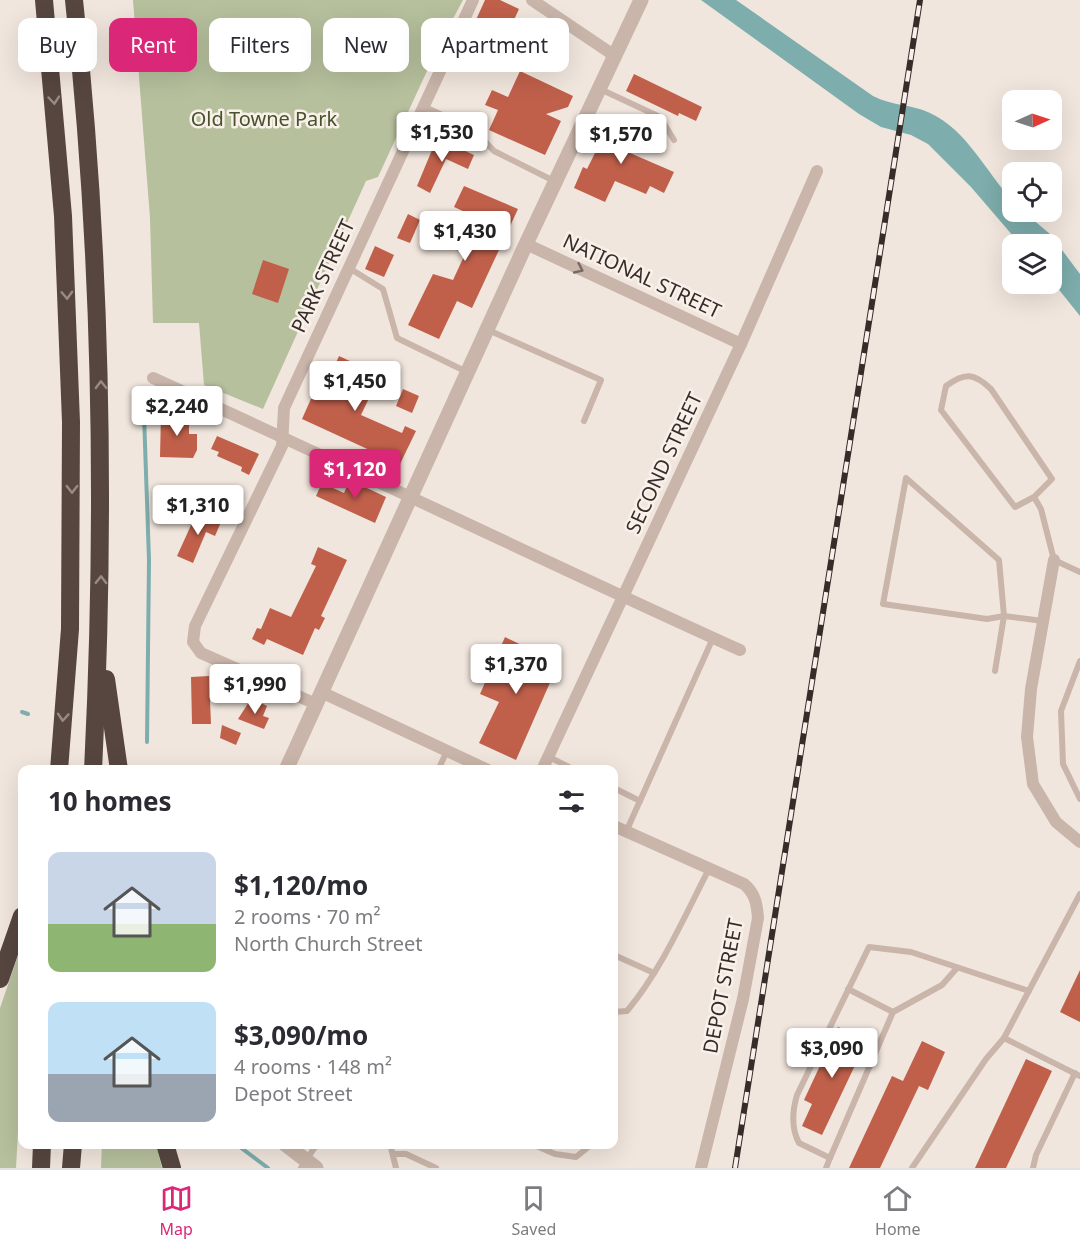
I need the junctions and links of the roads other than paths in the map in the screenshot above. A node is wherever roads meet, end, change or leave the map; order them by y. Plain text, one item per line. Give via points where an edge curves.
1 (44, 0) edge
2 (74, 0) edge
3 (473, 0) edge
4 (532, 0) edge
5 (641, 0) edge
6 (615, 56) junction
7 (600, 88) junction
8 (422, 105) junction
9 (674, 140) dead end
10 (817, 171) dead end
11 (556, 182) junction
12 (526, 244) junction
13 (348, 268) junction
14 (487, 329) junction
15 (741, 344) junction
16 (467, 372) junction
17 (153, 378) dead end
18 (584, 421) dead end
19 (282, 436) junction
20 (411, 496) junction
21 (1034, 497) junction
22 (1054, 560) junction
23 (1080, 572) edge
24 (622, 598) junction
25 (1004, 616) junction
26 (1043, 621) junction
27 (100, 638) junction
28 (713, 638) junction
29 (740, 650) dead end
30 (1080, 661) edge
31 (995, 671) dead end
32 (318, 698) junction
33 (447, 750) junction
34 (548, 756) junction
35 (59, 765) edge
36 (93, 765) edge
37 (118, 765) edge
38 (288, 765) edge
39 (440, 765) edge
40 (478, 765) edge
41 (544, 765) edge
42 (565, 765) edge
43 (618, 790) edge
44 (1080, 800) edge
45 (640, 801) junction
46 (618, 828) edge
47 (626, 832) junction
48 (1080, 842) edge
49 (709, 869) junction
50 (1079, 898) edge
51 (18, 927) edge
52 (618, 957) edge
53 (957, 968) junction
54 (654, 973) junction
55 (0, 979) edge
56 (848, 989) junction
57 (1029, 991) junction
58 (618, 1012) edge
59 (893, 1012) junction
60 (1004, 1038) junction
61 (1078, 1074) edge
62 (42, 1149) edge
63 (73, 1149) edge
64 (166, 1149) edge
65 (290, 1149) edge
66 (315, 1149) edge
67 (392, 1149) edge
68 (544, 1149) edge
69 (586, 1149) edge
70 (393, 1154) junction
71 (830, 1158) junction
72 (308, 1166) edge
73 (40, 1168) edge
74 (71, 1168) edge
75 (172, 1168) edge
76 (396, 1168) edge
77 (436, 1168) edge
78 (701, 1168) edge
79 (826, 1168) edge
80 (912, 1168) edge
81 (1034, 1168) edge

1 -> 35 highway via 63,216 71,422 70,629
27 -> 2 highway via 102,427 98,290
3 - 8 street, PARK STREET
4 - 6 street
5 - 6 street
6 - 7 street
7 - 9 lane via 660,117
7 - 11 street
8 - 11 lane via 474,130 494,151
8 - 13 street, PARK STREET
10 - 15 street, SECOND STREET
11 - 12 street
12 - 14 street
12 -> 15 street, NATIONAL STREET
13 - 16 lane via 383,289 393,333 402,343
13 - 19 street, PARK STREET via 284,408
14 - 16 street
14 - 18 lane via 601,380
15 - 24 street, SECOND STREET
16 - 20 street
17 - 19 street
19 - 20 street
19 - 32 street, PARK STREET via 282,446 195,626 193,642 201,653
20 - 24 street
20 - 32 street
21 - 21 lane via 1052,479 991,389 979,378 968,376 946,386 941,410 1015,507
21 - 22 lane via 1041,509
22 - 23 lane
22 - 26 street
24 - 28 street
24 - 34 street, SECOND STREET
25 - 25 lane via 999,560 906,478 883,604 987,619
25 - 26 lane
25 - 31 lane
26 - 48 street via 1027,737 1033,784 1056,822
27 - 36 highway
27 - 37 highway
28 - 29 street
28 - 45 lane
30 - 44 lane via 1061,711 1063,764
32 - 33 street
32 - 38 street
33 - 39 lane
33 - 40 street
34 - 41 street, SECOND STREET
34 - 42 lane
43 - 45 lane
45 - 47 lane
46 - 47 street, DEPOT STREET
47 - 49 street, DEPOT STREET
49 - 54 lane
49 - 78 street, DEPOT STREET via 750,889 758,918 743,999
50 - 57 lane
51 - 55 highway
52 - 54 lane
53 - 56 lane via 911,952 869,947
53 - 57 lane
53 - 59 lane via 942,985
54 - 58 lane via 627,1011
56 - 59 lane
56 - 71 lane via 794,1107 793,1125 799,1143
57 - 60 lane
59 - 71 lane
60 - 61 lane
60 - 80 lane
61 - 81 lane via 1036,1155
62 - 73 highway
63 - 74 highway
64 - 75 highway
65 - 72 street
66 - 72 lane
67 - 70 lane
68 - 69 lane via 576,1157
70 - 76 lane
70 - 77 lane via 406,1154
71 - 79 lane

